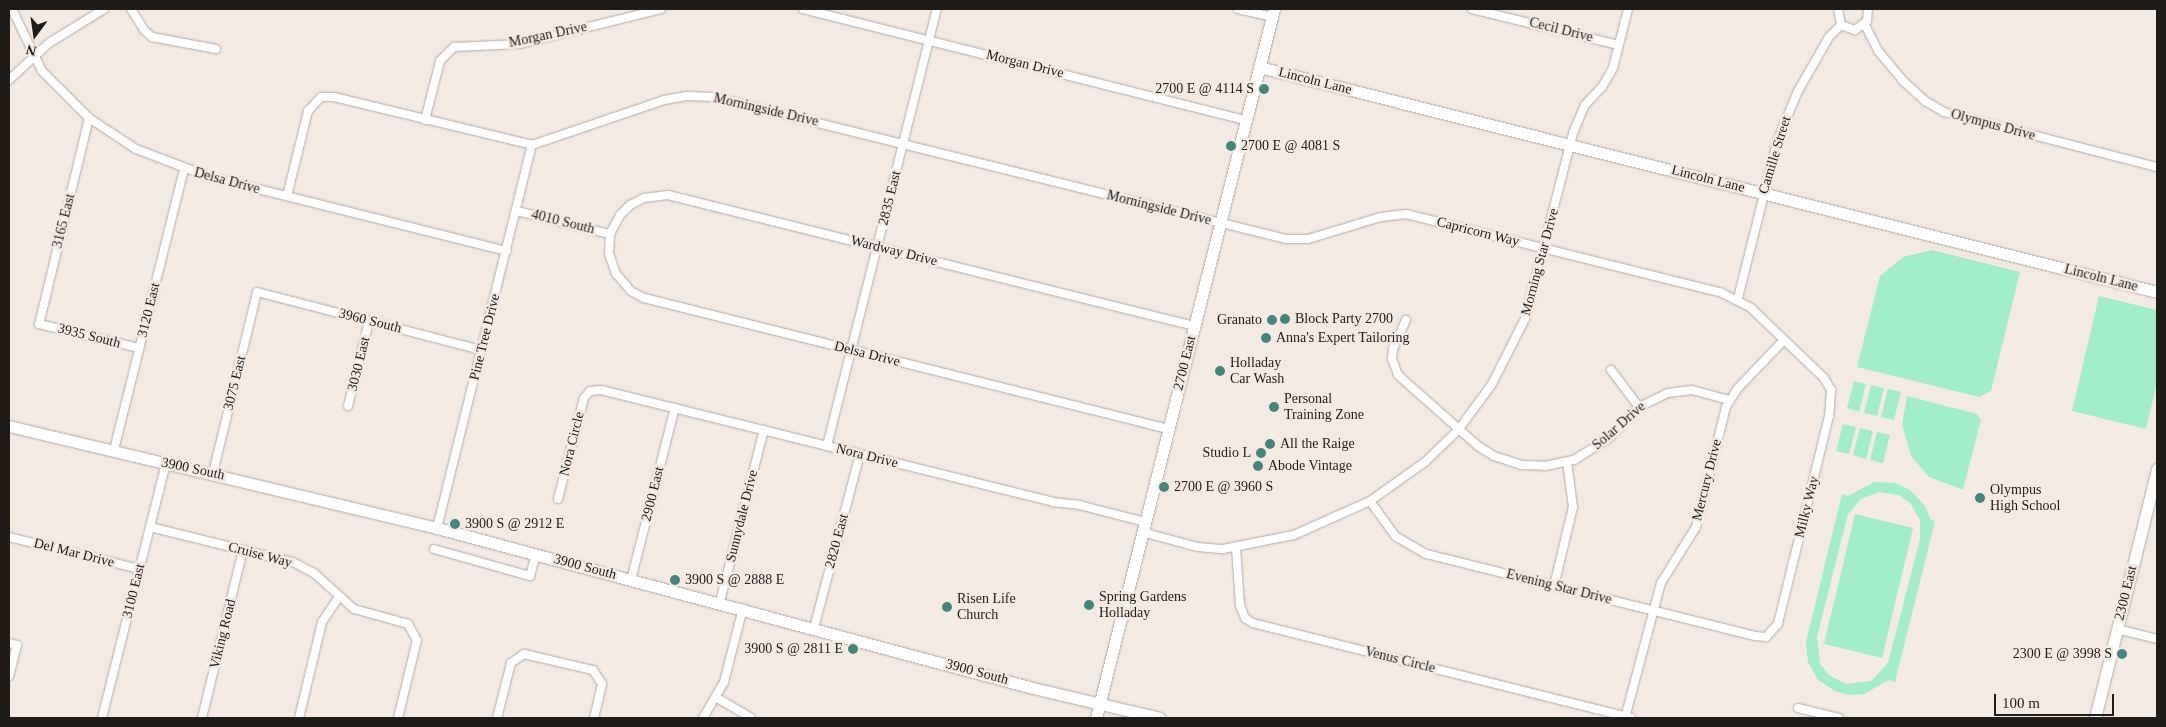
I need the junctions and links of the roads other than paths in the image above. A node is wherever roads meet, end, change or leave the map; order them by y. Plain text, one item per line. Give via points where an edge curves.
1 (12, 9) edge
2 (104, 9) edge
3 (131, 9) edge
4 (661, 9) edge
5 (804, 9) edge
6 (937, 9) edge
7 (1238, 9) edge
8 (1472, 9) edge
9 (1628, 9) edge
10 (1828, 9) edge
11 (1868, 9) edge
12 (1838, 10) edge
13 (1273, 13) edge
14 (1841, 25) junction
15 (1865, 25) junction
16 (930, 40) junction
17 (1620, 45) junction
18 (216, 49) dead end
19 (34, 55) junction
20 (1259, 67) junction
21 (9, 80) edge
22 (89, 118) junction
23 (424, 120) junction
24 (1246, 120) junction
25 (904, 144) junction
26 (532, 145) junction
27 (1571, 145) junction
28 (2157, 167) edge
29 (184, 169) junction
30 (1763, 193) junction
31 (287, 196) junction
32 (517, 210) junction
33 (1220, 223) junction
34 (610, 234) junction
35 (877, 247) junction
36 (1545, 248) junction
37 (507, 251) junction
38 (258, 292) joint
39 (2157, 292) edge
40 (1738, 298) junction
41 (1406, 320) dead end
42 (369, 321) junction
43 (39, 324) joint
44 (1194, 326) junction
45 (1784, 340) junction
46 (139, 348) junction
47 (482, 350) junction
48 (851, 350) junction
49 (1611, 370) dead end
50 (1824, 378) joint
51 (590, 391) joint
52 (1729, 400) junction
53 (348, 406) dead end
54 (1639, 407) junction
55 (675, 408) junction
56 (9, 426) edge
57 (1168, 429) junction
58 (1458, 429) junction
59 (764, 430) junction
60 (827, 446) junction
61 (114, 450) junction
62 (860, 454) junction
63 (1567, 462) junction
64 (166, 463) junction
65 (2157, 468) edge
66 (213, 473) junction
67 (558, 499) dead end
68 (1370, 502) junction
69 (150, 527) junction
70 (1143, 527) junction
71 (437, 528) junction
72 (9, 537) edge
73 (1236, 548) junction
74 (434, 549) dead end
75 (243, 550) junction
76 (536, 554) junction
77 (139, 569) junction
78 (631, 580) junction
79 (1554, 586) junction
80 (339, 597) junction
81 (720, 602) junction
82 (743, 608) junction
83 (1653, 611) junction
84 (814, 628) junction
85 (2117, 628) junction
86 (1769, 635) joint
87 (2157, 639) edge
88 (13, 644) edge
89 (9, 676) edge
90 (717, 698) junction
91 (1100, 703) junction
92 (1798, 708) dead end
93 (102, 718) edge
94 (202, 718) edge
95 (299, 718) edge
96 (398, 718) edge
97 (497, 718) edge
98 (594, 718) edge
99 (702, 718) edge
100 (751, 718) edge
101 (1096, 718) edge
102 (1160, 718) edge
103 (1628, 718) edge
104 (1838, 718) edge
105 (2095, 718) edge

1 - 19 street, Delsa Drive
2 - 19 street
3 - 18 street via 152,37
4 - 23 street, Morgan Drive via 520,44 454,47 440,61
5 - 16 street, Morgan Drive
6 - 16 street, 2835 East
7 - 13 street
8 - 17 street, Cecil Drive
9 - 17 street, Morning Star Drive
10 - 12 street
11 - 15 street
12 - 14 street
13 - 20 street, 2700 East
14 - 15 street via 1855,30
14 - 30 street, Camille Street via 1828,38 1794,99
15 - 28 street, Olympus Drive via 1879,52 1904,82 1925,101 1944,112
16 - 24 street, Morgan Drive
16 - 25 street, 2835 East
17 - 27 street, Morning Star Drive via 1610,75 1582,111
19 - 21 street
19 - 22 street, Delsa Drive via 42,71
20 - 24 street, 2700 East
20 - 27 street, Lincoln Lane
22 - 29 street, Delsa Drive via 136,148
22 - 43 street, 3165 East
23 - 26 street
23 - 31 street via 334,97 315,101 308,111
24 - 33 street, 2700 East
25 - 26 street, Morningside Drive via 720,98 696,96 664,100
25 - 33 street, Morningside Drive
25 - 35 street, 2835 East
26 - 32 street, Pine Tree Drive
27 - 30 street, Lincoln Lane
27 - 36 street, Morning Star Drive
29 - 31 street, Delsa Drive
29 - 46 street, 3120 East
30 - 39 street, Lincoln Lane
30 - 40 street, Camille Street
31 - 37 street, Delsa Drive
32 - 34 street, 4010 South
32 - 37 street, Pine Tree Drive
33 - 36 street, Capricorn Way via 1300,240 1381,217 1406,214
33 - 44 street, 2700 East
34 - 35 street, Wardway Drive via 615,221 630,205 644,198 668,195
34 - 48 street, Delsa Drive via 608,254 612,268 625,286 637,295
35 - 44 street, Wardway Drive
35 - 48 street, 2835 East
36 - 40 street, Capricorn Way
36 - 58 street, Morning Star Drive via 1531,302 1511,350 1481,401
37 - 47 street, Pine Tree Drive
38 - 42 street, 3960 South
38 - 66 street, 3075 East
40 - 45 street, Capricorn Way
41 - 58 street, Solar Drive via 1393,349 1395,369
42 - 47 street, 3960 South
42 - 53 street, 3030 East
43 - 46 street, 3935 South
44 - 57 street, 2700 East
45 - 50 street, Capricorn Way
45 - 52 street, Mercury Drive
46 - 61 street, 3120 East
47 - 71 street, Pine Tree Drive
48 - 57 street, Delsa Drive
48 - 60 street, 2835 East
49 - 54 street
50 - 86 street, Milky Way via 1831,395 1829,416 1778,624
51 - 55 street, Nora Drive via 604,390
51 - 67 street, Nora Circle via 582,401
52 - 54 street, Solar Drive via 1685,390 1661,395
52 - 83 street, Mercury Drive via 1696,527 1664,575
54 - 63 street, Solar Drive via 1600,444
55 - 59 street, Nora Drive
55 - 78 street, 2900 East
56 - 61 street, 3900 South
57 - 70 street, 2700 East
58 - 63 street, Solar Drive via 1486,451 1511,462 1538,466
58 - 68 street, Morning Star Drive via 1424,462
59 - 60 street, Nora Drive
59 - 81 street, Sunnydale Drive
60 - 62 street, Nora Drive
61 - 64 street, 3900 South
62 - 70 street, Nora Drive via 1052,502 1079,505
62 - 84 street, 2820 East
63 - 79 street via 1573,508
64 - 66 street, 3900 South
64 - 69 street, 3100 East
65 - 85 street, 2300 East
66 - 71 street, 3900 South
68 - 73 street, Morning Star Drive via 1294,535
68 - 79 street, Evening Star Drive via 1389,530 1417,550
69 - 75 street, Cruise Way
69 - 77 street, 3100 East
70 - 73 street, Morning Star Drive via 1198,546
70 - 91 street, 2700 East
71 - 76 street, 3900 South
72 - 77 street, Del Mar Drive
73 - 103 street, Venus Circle via 1240,605 1245,618 1253,623
74 - 76 street via 530,576
75 - 80 street, Cruise Way via 304,567
75 - 94 street, Viking Road
76 - 78 street, 3900 South
77 - 93 street, 3100 East
78 - 81 street, 3900 South
79 - 83 street, Evening Star Drive
80 - 95 street via 325,613 322,622
80 - 96 street, Cruise Way via 354,609 400,621 413,629 417,640
81 - 82 street, 3900 South
82 - 84 street, 3900 South
82 - 90 street via 730,663
83 - 86 street, Evening Star Drive via 1755,636
83 - 103 street, Mercury Drive
84 - 91 street, 3900 South
85 - 87 street
85 - 105 street, 2300 East
88 - 89 street
90 - 99 street
90 - 100 street
91 - 101 street, 2700 East
91 - 102 street, 3900 South
92 - 104 street
97 - 98 street via 508,671 516,656 533,654 585,667 600,676 601,692

